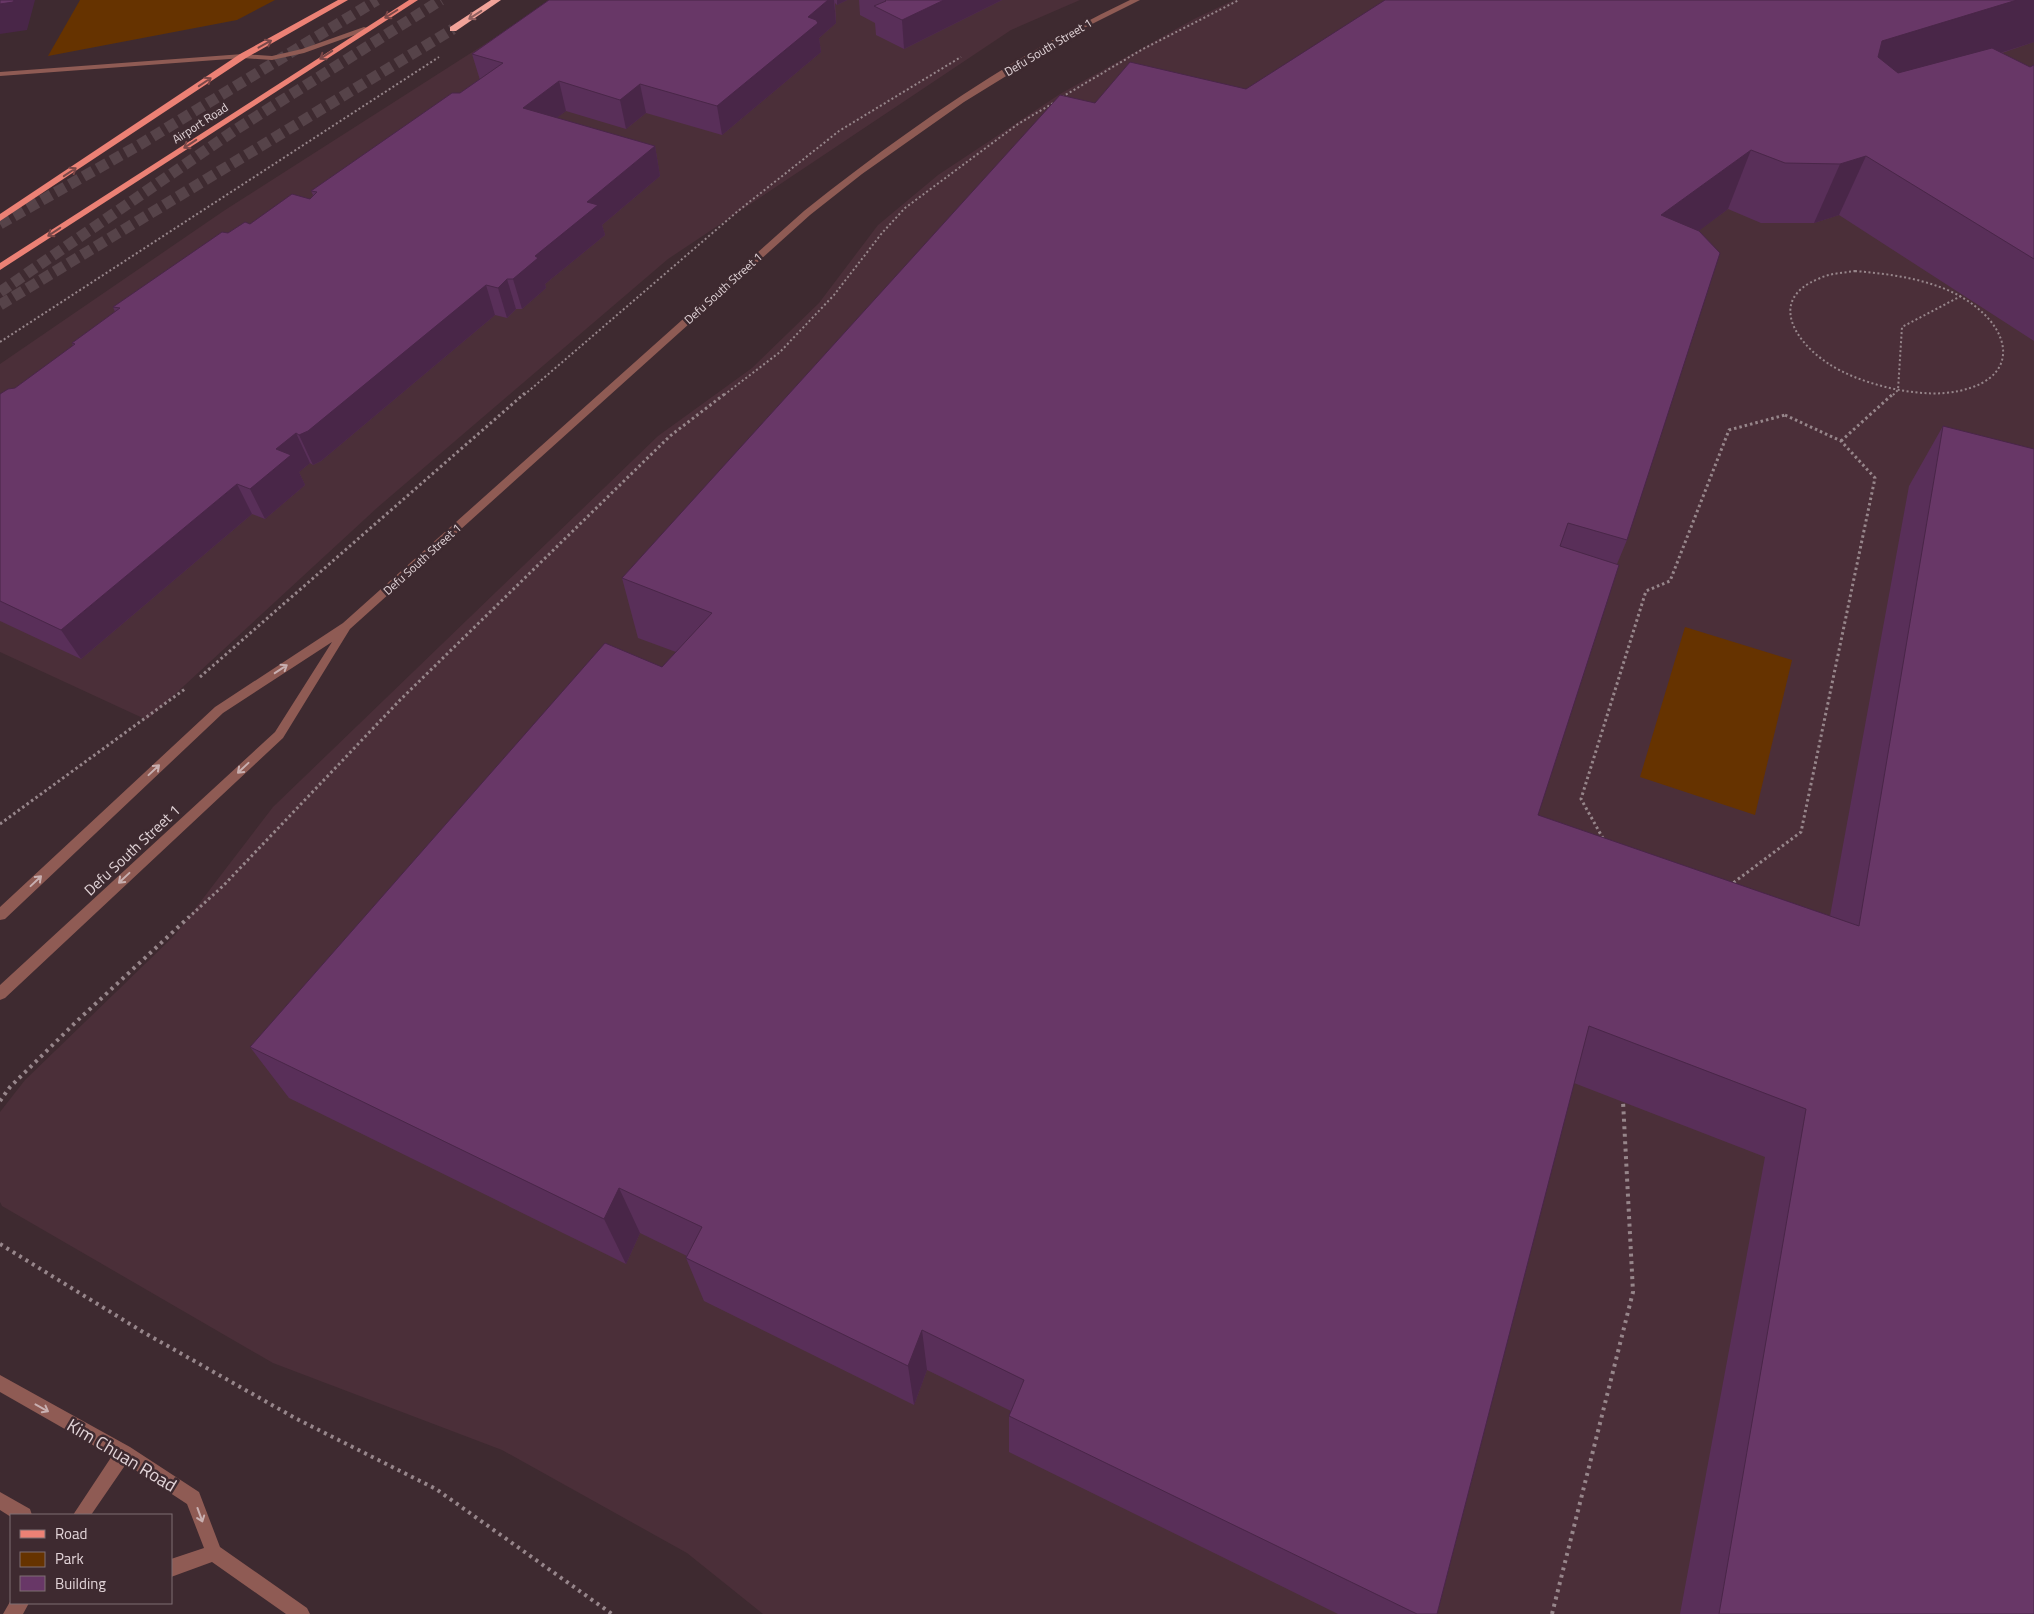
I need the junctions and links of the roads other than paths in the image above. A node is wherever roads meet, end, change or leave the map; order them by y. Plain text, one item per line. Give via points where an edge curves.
1 (344, 0) edge
2 (414, 0) edge
3 (497, 0) edge
4 (1136, 0) edge
5 (367, 29) junction
6 (453, 29) tunnel mouth
7 (244, 56) junction
8 (0, 74) edge
9 (0, 218) edge
10 (0, 267) edge
11 (347, 626) junction
12 (0, 915) edge
13 (0, 994) edge
14 (0, 1382) edge
15 (124, 1453) junction
16 (0, 1500) edge
17 (22, 1514) edge
18 (82, 1514) edge
19 (214, 1553) junction
20 (172, 1568) edge
21 (300, 1614) edge

7 -> 1 main road
2 -> 5 main road, Airport Road
3 -> 6 highway
4 - 11 street, Defu South Street 1 via 1083,25 961,100 807,213
5 - 7 street via 304,51 272,58
5 -> 10 main road, Airport Road
7 - 8 street
9 -> 7 main road
12 -> 11 street, Defu South Street 1 via 219,710
11 -> 13 street, Defu South Street 1 via 279,735
14 -> 15 street, Kim Chuan Road
15 - 18 street
15 -> 19 street, Kim Chuan Road via 193,1498
16 - 17 street
19 - 20 street
19 - 21 street

